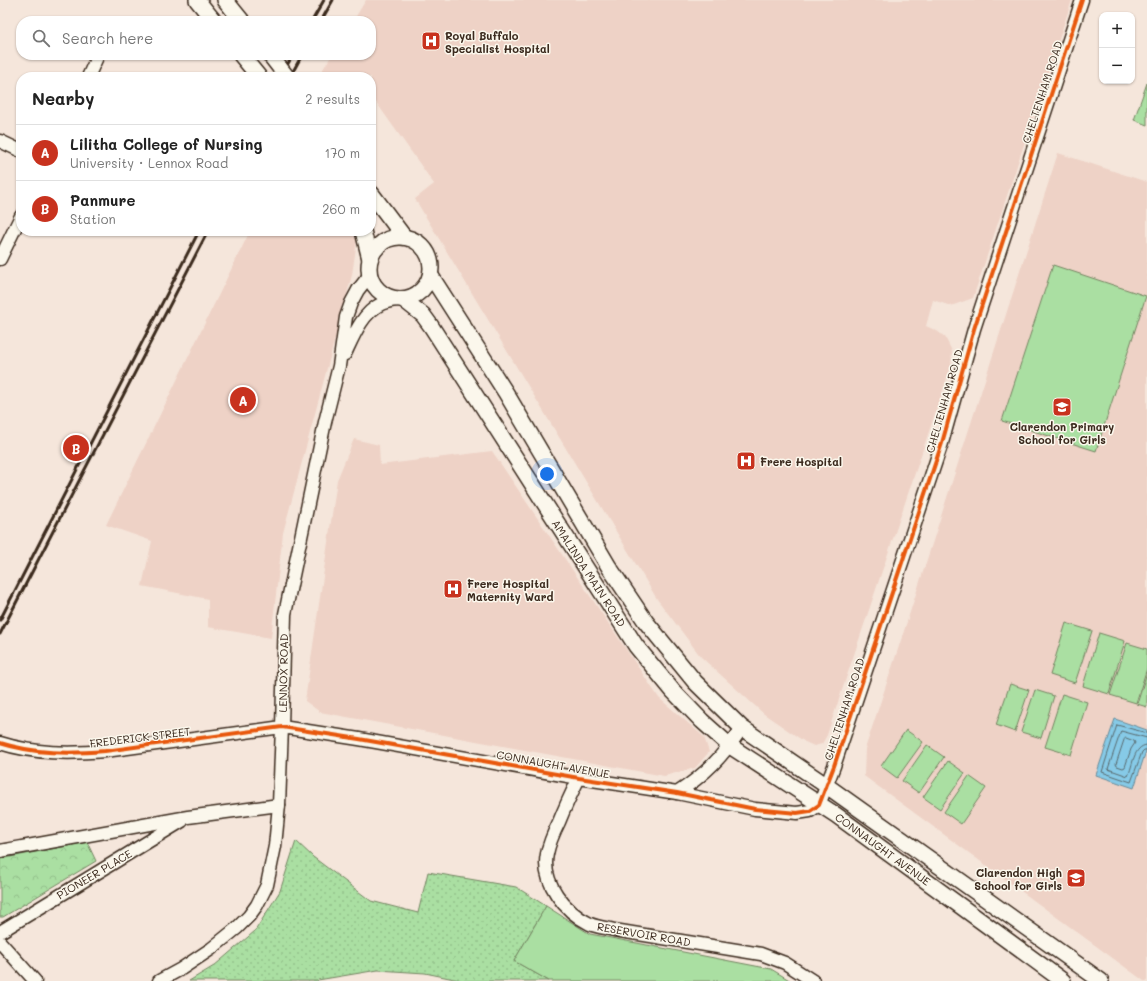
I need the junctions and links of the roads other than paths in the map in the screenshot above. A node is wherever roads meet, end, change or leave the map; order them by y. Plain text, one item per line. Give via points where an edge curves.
1 (197, 0) edge
2 (225, 0) edge
3 (1082, 0) edge
4 (210, 16) edge
5 (238, 16) edge
6 (96, 60) edge
7 (246, 60) edge
8 (274, 60) edge
9 (90, 72) edge
10 (255, 72) edge
11 (283, 72) edge
12 (0, 140) edge
13 (16, 148) edge
14 (376, 200) edge
15 (16, 226) edge
16 (364, 236) edge
17 (404, 237) junction
18 (0, 259) edge
19 (370, 259) junction
20 (370, 276) junction
21 (431, 276) junction
22 (400, 300) junction
23 (339, 366) junction
24 (282, 727) junction
25 (742, 728) junction
26 (0, 743) edge
27 (730, 746) junction
28 (579, 778) junction
29 (827, 786) junction
30 (677, 793) junction
31 (279, 805) junction
32 (819, 805) junction
33 (188, 817) junction
34 (0, 851) edge
35 (0, 932) edge
36 (0, 942) edge
37 (35, 981) edge
38 (159, 981) edge
39 (813, 981) edge
40 (1063, 981) edge
41 (1101, 981) edge

1 - 4 main road
2 - 5 main road
3 - 29 street, CHELTENHAM ROAD via 974,330 942,443
6 - 9 street
7 - 10 main road
8 - 11 main road, bridge
12 - 13 street
14 - 17 main road, AMALINDA MAIN ROAD
15 - 18 street
16 - 19 main road
17 - 19 main road via 391,238 379,244
17 - 21 main road, AMALINDA MAIN ROAD via 423,246 432,265
19 - 20 main road
20 - 22 main road, AMALINDA MAIN ROAD via 379,292
20 - 23 street, LENNOX ROAD via 358,290 349,310
21 - 22 main road via 421,292
21 - 25 main road, AMALINDA MAIN ROAD via 506,393 609,567 642,616 695,682
22 - 23 street, LENNOX ROAD via 381,304 370,311 353,336
22 - 27 main road, AMALINDA MAIN ROAD via 423,315 431,326 636,646 673,691
23 - 24 street, LENNOX ROAD via 285,614
24 - 26 street, FREDERICK STREET via 77,754 17,748
24 - 28 street, CONNAUGHT AVENUE
24 - 31 street, LENNOX ROAD
25 - 27 street
25 - 29 main road, AMALINDA MAIN ROAD
27 - 30 street via 704,773
27 - 32 main road, AMALINDA MAIN ROAD
28 - 30 street, CONNAUGHT AVENUE
28 - 39 street, RESERVOIR ROAD via 551,839 546,867 550,882 562,903 575,915 591,924 614,930 761,954 785,963
29 - 32 street, CHELTENHAM ROAD
29 - 41 main road, CONNAUGHT AVENUE
30 - 32 street, CONNAUGHT AVENUE via 782,812 810,811
31 - 33 street, PIONEER PLACE
31 - 38 street, LENNOX ROAD via 272,863 267,885 257,905 229,935 181,969
32 - 40 main road, CONNAUGHT AVENUE via 871,840
33 - 34 street, PIONEER PLACE
33 - 35 street, PIONEER PLACE
36 - 37 street

